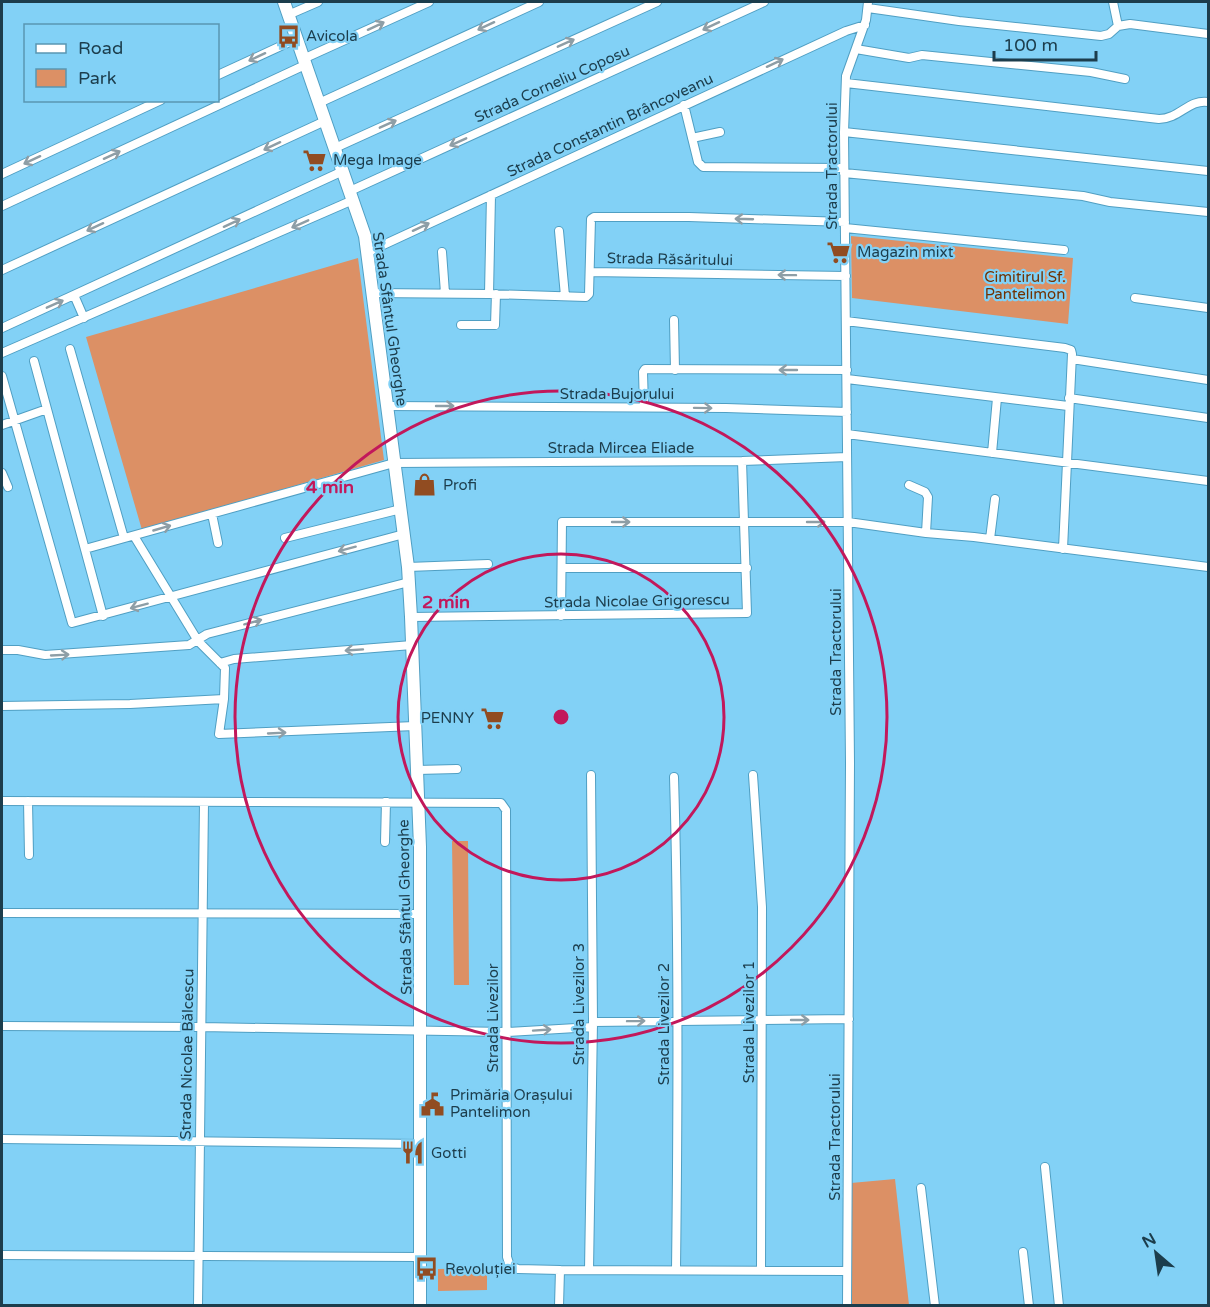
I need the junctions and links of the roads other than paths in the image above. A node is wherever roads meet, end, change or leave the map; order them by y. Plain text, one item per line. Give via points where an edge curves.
1 (284, 2) edge
2 (318, 2) edge
3 (429, 2) edge
4 (539, 2) edge
5 (657, 2) edge
6 (765, 2) edge
7 (1113, 2) edge
8 (868, 5) edge
9 (288, 15) junction
10 (865, 25) junction
11 (1118, 26) junction
12 (1209, 34) edge
13 (296, 39) junction
14 (856, 49) junction
15 (304, 62) junction
16 (219, 75) edge
17 (1125, 79) dead end
18 (846, 83) junction
19 (157, 102) edge
20 (1209, 102) edge
21 (319, 103) junction
22 (684, 105) junction
23 (325, 121) junction
24 (720, 132) dead end
25 (844, 132) junction
26 (693, 138) junction
27 (335, 148) junction
28 (844, 170) junction
29 (343, 171) junction
30 (1209, 171) edge
31 (2, 174) edge
32 (352, 195) junction
33 (491, 195) junction
34 (2, 206) edge
35 (1209, 212) edge
36 (845, 225) junction
37 (560, 231) dead end
38 (1064, 250) dead end
39 (368, 252) junction
40 (442, 252) dead end
41 (2, 270) edge
42 (591, 272) junction
43 (846, 276) junction
44 (372, 293) junction
45 (445, 293) junction
46 (493, 294) junction
47 (74, 295) junction
48 (565, 296) junction
49 (1135, 298) dead end
50 (1209, 308) edge
51 (84, 318) junction
52 (674, 320) dead end
53 (846, 321) junction
54 (461, 325) dead end
55 (2, 328) edge
56 (70, 349) dead end
57 (2, 353) edge
58 (1071, 354) junction
59 (34, 361) dead end
60 (675, 370) junction
61 (847, 375) junction
62 (2, 376) edge
63 (1209, 380) edge
64 (997, 398) junction
65 (1069, 402) junction
66 (387, 406) junction
67 (644, 408) junction
68 (47, 409) junction
69 (847, 412) junction
70 (1209, 418) edge
71 (14, 421) junction
72 (2, 425) edge
73 (847, 434) junction
74 (992, 453) junction
75 (847, 457) junction
76 (742, 461) junction
77 (394, 463) junction
78 (1067, 463) junction
79 (2, 473) edge
80 (1209, 481) edge
81 (909, 485) dead end
82 (8, 487) dead end
83 (995, 499) dead end
84 (401, 509) junction
85 (212, 514) junction
86 (746, 522) junction
87 (849, 522) junction
88 (404, 534) junction
89 (926, 534) junction
90 (134, 536) junction
91 (124, 538) junction
92 (285, 538) dead end
93 (990, 539) junction
94 (218, 543) dead end
95 (85, 549) junction
96 (1063, 549) junction
97 (488, 564) dead end
98 (408, 567) junction
99 (1209, 567) edge
100 (562, 568) junction
101 (747, 568) junction
102 (409, 582) junction
103 (172, 596) junction
104 (561, 615) junction
105 (103, 616) junction
106 (411, 617) junction
107 (198, 641) junction
108 (412, 645) junction
109 (2, 650) edge
110 (220, 663) junction
111 (224, 699) junction
112 (2, 706) edge
113 (415, 726) junction
114 (457, 769) dead end
115 (417, 770) junction
116 (591, 775) dead end
117 (753, 775) dead end
118 (674, 777) dead end
119 (2, 801) edge
120 (28, 801) junction
121 (204, 802) junction
122 (386, 802) junction
123 (418, 802) junction
124 (385, 842) dead end
125 (29, 855) dead end
126 (2, 913) edge
127 (202, 914) junction
128 (421, 914) junction
129 (849, 1019) junction
130 (678, 1020) junction
131 (763, 1020) junction
132 (593, 1024) junction
133 (2, 1026) edge
134 (201, 1026) junction
135 (421, 1030) junction
136 (506, 1032) junction
137 (2, 1139) edge
138 (200, 1142) junction
139 (421, 1144) junction
140 (1045, 1167) dead end
141 (921, 1188) dead end
142 (1023, 1252) dead end
143 (2, 1255) edge
144 (199, 1256) junction
145 (420, 1257) junction
146 (560, 1270) junction
147 (590, 1270) junction
148 (676, 1270) junction
149 (761, 1270) junction
150 (847, 1271) junction
151 (198, 1305) edge
152 (420, 1305) edge
153 (559, 1305) edge
154 (847, 1305) edge
155 (935, 1305) edge
156 (1029, 1305) edge
157 (1059, 1305) edge

1 - 9 street, Strada Sfântul Gheorghe
2 - 9 street
15 -> 3 street
4 -> 21 street
27 -> 5 street
6 -> 32 street, Strada Corneliu Coposu
7 - 11 street
8 - 10 street, Strada Tractorului
8 - 11 street via 959,21 1101,36
9 - 13 street, Strada Sfântul Gheorghe
10 - 14 street, Strada Tractorului
22 -> 10 street, Strada Constantin Brâncoveanu
11 - 12 street via 1130,24
13 - 15 street, Strada Sfântul Gheorghe
13 -> 16 street
14 - 17 street via 909,58 922,55 1091,72
14 - 18 street, Strada Tractorului
15 - 21 street, Strada Sfântul Gheorghe
34 -> 15 street
18 - 20 street via 1159,119 1176,116 1195,102
18 - 25 street, Strada Tractorului
19 -> 31 street
21 - 23 street, Strada Sfântul Gheorghe
22 - 26 street
22 - 33 street, Strada Constantin Brâncoveanu
23 - 27 street, Strada Sfântul Gheorghe
23 -> 41 street
24 - 26 street
25 - 28 street, Strada Tractorului
25 - 30 street
26 - 28 street via 698,162 705,168
27 - 29 street, Strada Sfântul Gheorghe
28 - 35 street
28 - 36 street, Strada Tractorului
29 - 32 street, Strada Sfântul Gheorghe
47 -> 29 street
32 - 39 street, Strada Sfântul Gheorghe
32 -> 51 street, Strada Corneliu Coposu
39 -> 33 street, Strada Constantin Brâncoveanu
33 - 46 street
36 - 38 street
36 -> 42 street via 689,217 592,218
36 - 43 street, Strada Tractorului
37 - 48 street
39 - 44 street, Strada Sfântul Gheorghe
40 - 45 street
43 -> 42 street, Strada Răsăritului
42 - 48 street, Strada Răsăritului via 588,296
43 - 53 street, Strada Tractorului
44 - 45 street, Strada Răsăritului
44 - 66 street, Strada Sfântul Gheorghe
45 - 46 street, Strada Răsăritului
46 - 48 street, Strada Răsăritului
46 - 54 street via 495,325
47 - 51 street
55 -> 47 street
49 - 50 street
51 - 57 street, Strada Corneliu Coposu
52 - 60 street
53 - 58 street via 1065,348
53 - 61 street, Strada Tractorului
56 - 91 street
58 - 63 street
58 - 65 street
59 - 68 street
61 -> 60 street
60 - 67 street via 644,370
61 - 64 street
61 - 69 street, Strada Tractorului
62 - 71 street
64 - 65 street
64 - 74 street
65 - 70 street
65 - 78 street
66 -> 67 street, Strada Bujorului
66 - 77 street, Strada Sfântul Gheorghe
67 -> 69 street, Strada Bujorului
68 - 71 street
68 - 95 street
69 - 73 street, Strada Tractorului
71 - 72 street
71 - 105 street via 72,623
73 - 74 street
73 - 75 street, Strada Tractorului
74 - 78 street
75 - 76 street, Strada Mircea Eliade
75 - 87 street, Strada Tractorului
76 - 77 street, Strada Mircea Eliade
76 - 86 street, Strada Nicolae Grigorescu
77 - 84 street, Strada Sfântul Gheorghe
77 - 85 street, Strada Mircea Eliade
78 - 80 street
78 - 96 street
79 - 82 street
81 - 89 street via 928,497
83 - 93 street
84 - 88 street, Strada Sfântul Gheorghe
84 - 92 street
90 -> 85 street, Strada Mircea Eliade
85 - 94 street
86 -> 87 street
100 -> 86 street via 562,522
86 - 101 street, Strada Nicolae Grigorescu
87 - 89 street
87 - 129 street, Strada Tractorului
88 - 98 street, Strada Sfântul Gheorghe
88 -> 103 street
89 - 93 street
90 - 91 street, Strada Mircea Eliade
90 - 103 street
91 - 95 street, Strada Mircea Eliade
93 - 96 street
95 - 105 street
96 - 99 street
97 - 98 street
98 - 102 street, Strada Sfântul Gheorghe
100 - 101 street
100 - 104 street
101 - 104 street, Strada Nicolae Grigorescu via 747,613
102 - 106 street, Strada Sfântul Gheorghe
107 -> 102 street via 207,634
103 -> 105 street
103 - 107 street
104 - 106 street, Strada Nicolae Grigorescu
106 - 108 street, Strada Sfântul Gheorghe
109 -> 107 street via 45,655 189,645
107 - 110 street
108 -> 110 street
108 - 113 street, Strada Sfântul Gheorghe
110 - 111 street via 225,673
111 - 112 street
111 -> 113 street via 219,734
113 - 115 street, Strada Sfântul Gheorghe
114 - 115 street
115 - 123 street, Strada Sfântul Gheorghe
116 - 132 street, Strada Livezilor 3
117 - 131 street, Strada Livezilor 1 via 762,907
118 - 130 street, Strada Livezilor 2
119 - 120 street
120 - 121 street
120 - 125 street
121 - 122 street
121 - 127 street, Strada Nicolae Bălcescu
122 - 123 street
122 - 124 street
123 - 128 street, Strada Sfântul Gheorghe
123 - 136 street, Strada Livezilor via 498,802 506,807
126 - 127 street
127 - 128 street
127 - 134 street, Strada Nicolae Bălcescu
128 - 135 street, Strada Sfântul Gheorghe
131 -> 129 street
129 - 150 street, Strada Tractorului
130 - 131 street
132 -> 130 street
130 - 148 street, Strada Livezilor 2
131 - 149 street, Strada Livezilor 1
136 -> 132 street
132 - 147 street, Strada Livezilor 3
133 - 134 street
134 - 135 street
134 - 138 street, Strada Nicolae Bălcescu
135 - 136 street
135 - 139 street, Strada Sfântul Gheorghe
136 - 146 street, Strada Livezilor via 508,1262 518,1269
137 - 138 street
138 - 139 street
138 - 144 street, Strada Nicolae Bălcescu
139 - 145 street, Strada Sfântul Gheorghe
140 - 157 street
141 - 155 street
142 - 156 street
143 - 144 street
144 - 145 street
144 - 151 street, Strada Nicolae Bălcescu
145 - 152 street, Strada Sfântul Gheorghe
146 - 147 street, Strada Livezilor
146 - 153 street
147 - 148 street, Strada Livezilor
148 - 149 street, Strada Livezilor
149 - 150 street, Strada Livezilor
150 - 154 street, Strada Tractorului

